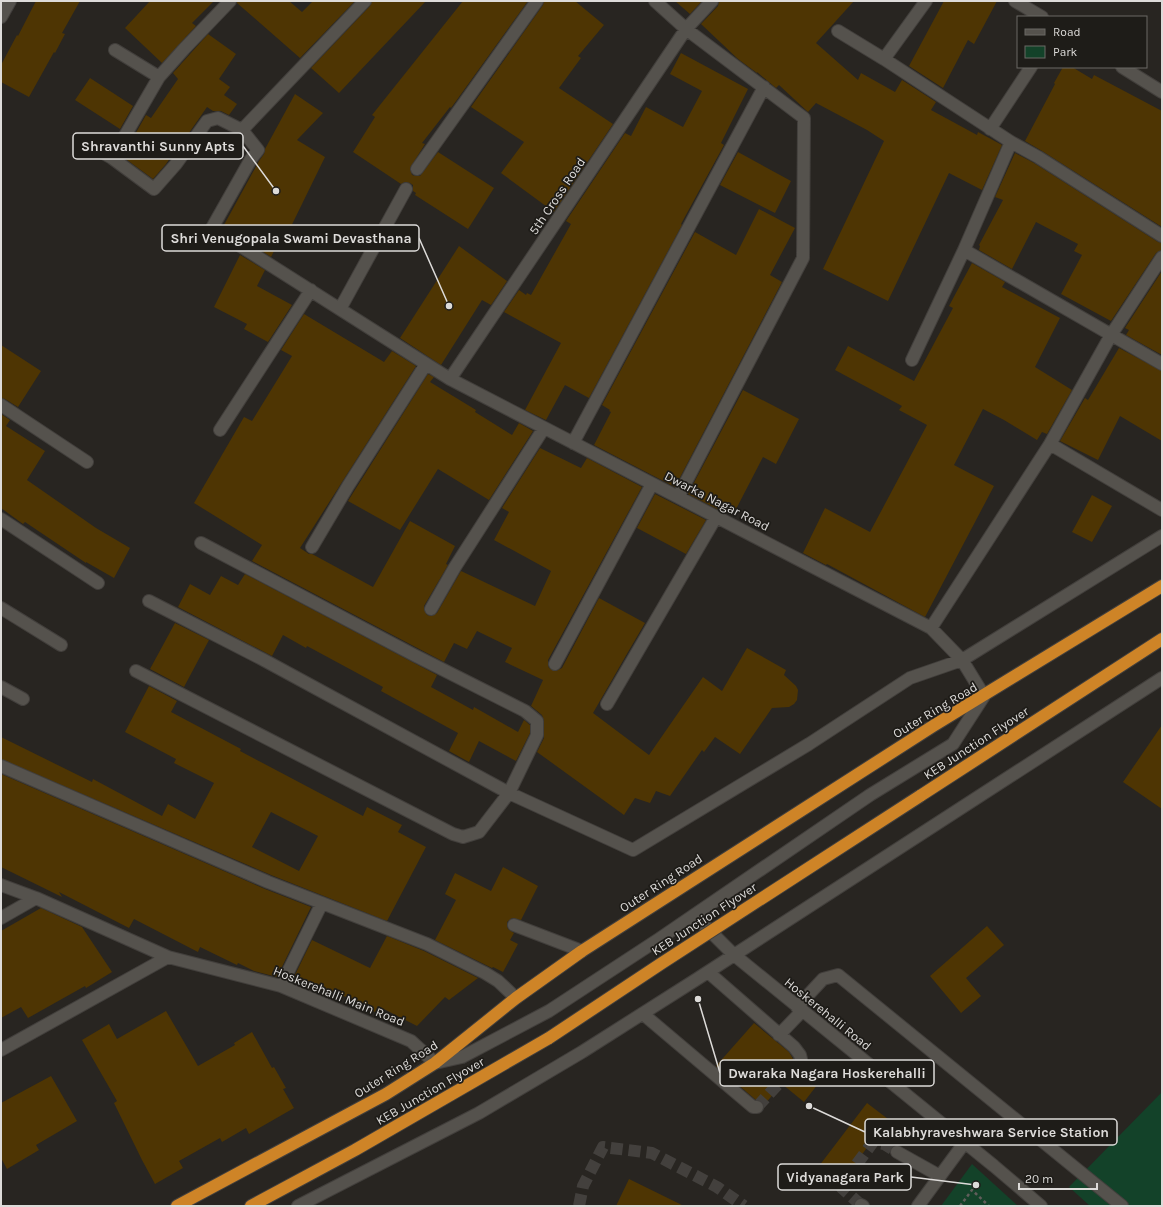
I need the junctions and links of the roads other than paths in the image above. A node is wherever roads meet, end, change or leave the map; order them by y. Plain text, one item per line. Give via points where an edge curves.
1 (10, 1) edge
2 (230, 1) edge
3 (365, 1) edge
4 (537, 1) edge
5 (655, 1) edge
6 (712, 1) edge
7 (926, 1) edge
8 (1015, 1) edge
9 (1040, 16) edge
10 (1, 17) edge
11 (686, 29) junction
12 (838, 31) dead end
13 (115, 50) dead end
14 (884, 59) junction
15 (1030, 68) edge
16 (1124, 68) edge
17 (159, 77) junction
18 (764, 87) junction
19 (1162, 92) edge
20 (990, 128) junction
21 (242, 130) junction
22 (1011, 142) junction
23 (89, 145) dead end
24 (112, 158) junction
25 (418, 169) dead end
26 (406, 189) dead end
27 (1162, 236) edge
28 (964, 250) junction
29 (1162, 257) edge
30 (311, 290) junction
31 (340, 309) junction
32 (1111, 335) junction
33 (912, 360) dead end
34 (426, 364) junction
35 (1162, 364) edge
36 (450, 379) junction
37 (1, 406) edge
38 (544, 428) junction
39 (220, 430) dead end
40 (573, 443) junction
41 (1050, 444) junction
42 (87, 462) dead end
43 (652, 484) junction
44 (678, 497) junction
45 (1162, 510) edge
46 (716, 517) junction
47 (1, 519) edge
48 (1162, 536) edge
49 (201, 543) dead end
50 (312, 547) dead end
51 (98, 583) dead end
52 (1162, 586) edge
53 (149, 601) dead end
54 (1, 608) edge
55 (431, 609) dead end
56 (931, 628) junction
57 (1162, 639) edge
58 (61, 646) dead end
59 (962, 660) junction
60 (555, 664) dead end
61 (136, 671) dead end
62 (1162, 678) edge
63 (1, 687) edge
64 (984, 696) junction
65 (23, 699) dead end
66 (607, 704) dead end
67 (1, 766) edge
68 (509, 793) junction
69 (1, 884) edge
70 (36, 898) junction
71 (322, 903) junction
72 (694, 915) junction
73 (1, 918) edge
74 (514, 925) dead end
75 (582, 950) junction
76 (733, 954) junction
77 (168, 957) junction
78 (708, 972) junction
79 (281, 986) junction
80 (516, 998) junction
81 (800, 1009) junction
82 (641, 1015) junction
83 (779, 1035) junction
84 (1, 1050) edge
85 (801, 1060) dead end
86 (435, 1063) junction
87 (756, 1107) dead end
88 (965, 1142) junction
89 (898, 1152) tunnel mouth
90 (940, 1176) junction
91 (177, 1206) edge
92 (251, 1206) edge
93 (298, 1206) edge
94 (918, 1206) edge
95 (1041, 1206) edge
96 (1122, 1206) edge

1 - 10 street
2 - 17 street
3 - 21 street
4 - 25 street
5 - 11 street
6 - 11 street, 5th Cross Road
7 - 14 street
8 - 9 street
11 - 18 street
11 - 36 street, 5th Cross Road
12 - 14 street
13 - 17 street
14 - 20 street
15 - 20 street
16 - 19 street
17 - 24 street
18 - 40 street
18 - 44 street via 804,118 803,258
20 - 22 street
21 - 24 street via 218,118 207,121 154,189
21 - 30 street, Dwarka Nagar Road via 258,150 212,228
22 - 27 street
22 - 28 street
23 - 24 street
26 - 31 street
28 - 32 street
28 - 33 street
29 - 32 street
30 - 31 street, Dwarka Nagar Road
30 - 39 street
31 - 34 street, Dwarka Nagar Road
32 - 35 street
32 - 41 street
34 - 36 street, Dwarka Nagar Road
34 - 50 street
36 - 38 street, Dwarka Nagar Road
37 - 42 street
38 - 40 street, Dwarka Nagar Road
38 - 55 street
40 - 43 street, Dwarka Nagar Road
41 - 45 street
41 - 56 street
43 - 44 street, Dwarka Nagar Road
43 - 60 street
44 - 46 street, Dwarka Nagar Road
46 - 56 street, Dwarka Nagar Road
46 - 66 street
47 - 51 street
48 - 59 street
49 - 68 street via 525,711 537,721 537,735
52 - 64 highway, Outer Ring Road
53 - 68 street
54 - 58 street
56 - 59 street, Dwarka Nagar Road
57 - 92 highway, KEB Junction Flyover, bridge via 550,1038 356,1150
59 - 64 street, Dwarka Nagar Road
59 - 68 street via 910,678 809,744 633,850
61 - 68 street via 453,834 463,837 479,832
62 - 76 street
63 - 65 street
64 - 72 street via 953,744 870,795
64 - 75 highway, Outer Ring Road via 926,730
67 - 71 street
69 - 70 street, Hoskerehalli Main Road
70 - 73 street
70 - 77 street, Hoskerehalli Main Road
71 - 79 street
71 - 80 street via 428,944 485,973
72 - 76 street, Hoskerehalli Road
72 - 86 street via 549,1010 462,1057
74 - 75 street
75 - 80 highway, Outer Ring Road
76 - 78 street
76 - 81 street, Hoskerehalli Road
77 - 79 street, Hoskerehalli Main Road
77 - 84 street
78 - 82 street
78 - 83 street
79 - 86 street, Hoskerehalli Main Road via 411,1040
80 - 86 highway, Outer Ring Road
81 - 83 street
81 - 88 street, Hoskerehalli Road
81 - 96 street via 823,979 838,975
82 - 87 street
82 - 93 street via 479,1113
83 - 85 street via 798,1051
86 - 91 highway, Outer Ring Road via 386,1094
88 - 90 street
88 - 95 street, Hoskerehalli Road
89 - 90 street
90 - 94 street

